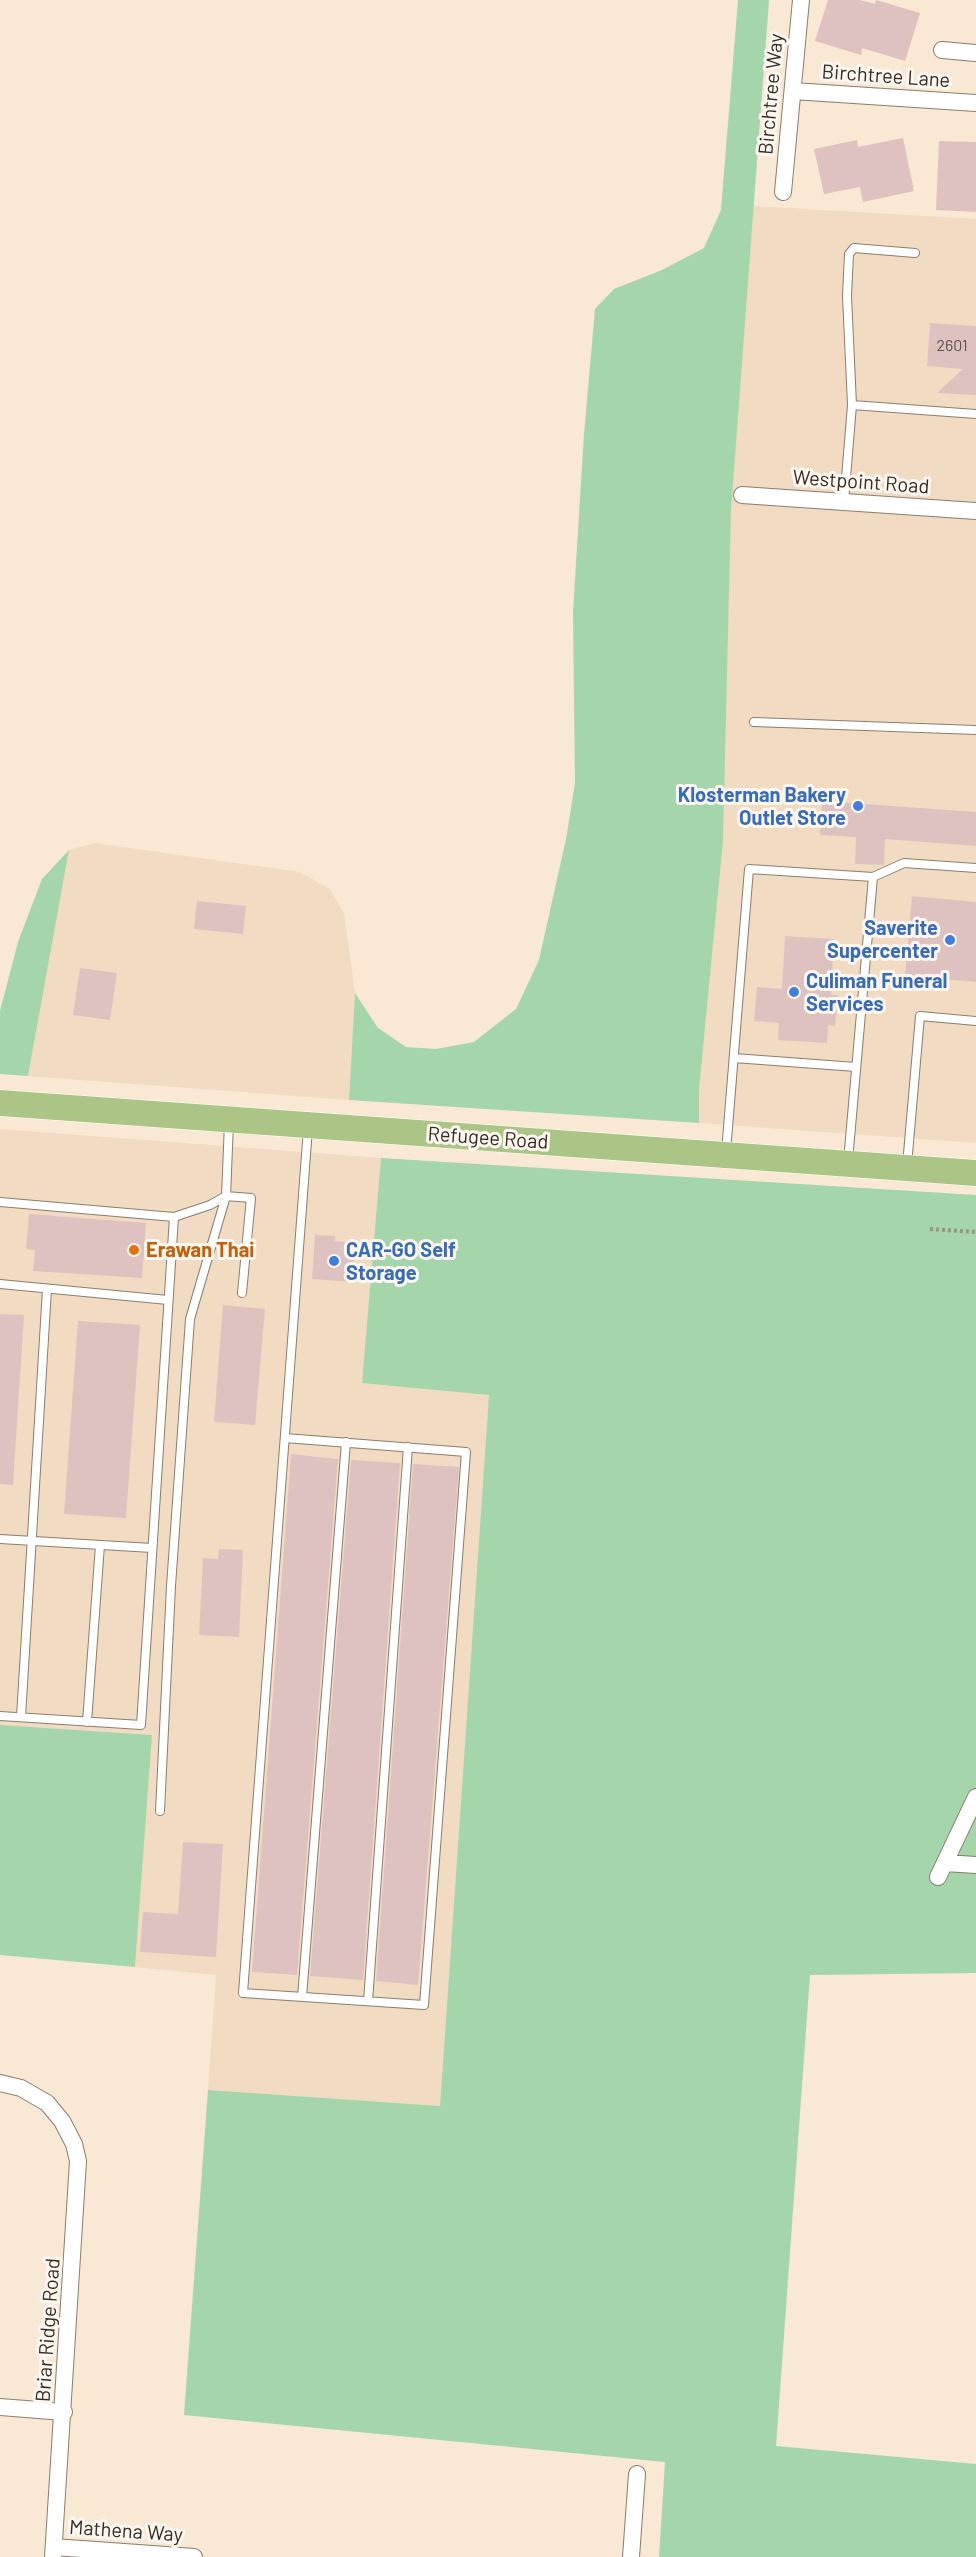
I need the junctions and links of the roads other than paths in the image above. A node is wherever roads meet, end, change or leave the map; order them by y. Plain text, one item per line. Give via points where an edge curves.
1 (801, 0) edge
2 (942, 50) dead end
3 (976, 52) edge
4 (793, 91) junction
5 (976, 103) edge
6 (783, 192) dead end
7 (915, 253) dead end
8 (852, 405) junction
9 (976, 414) edge
10 (742, 495) dead end
11 (844, 502) junction
12 (976, 511) edge
13 (754, 722) dead end
14 (976, 730) edge
15 (976, 868) edge
16 (873, 877) junction
17 (976, 1021) edge
18 (734, 1058) junction
19 (856, 1066) junction
20 (0, 1103) edge
21 (229, 1120) junction
22 (308, 1125) junction
23 (726, 1155) junction
24 (848, 1164) junction
25 (906, 1168) junction
26 (976, 1173) edge
27 (226, 1196) junction
28 (0, 1202) edge
29 (174, 1217) junction
30 (0, 1284) edge
31 (47, 1288) junction
32 (242, 1293) dead end
33 (168, 1300) junction
34 (285, 1438) junction
35 (346, 1442) junction
36 (408, 1447) junction
37 (0, 1539) edge
38 (32, 1542) junction
39 (100, 1545) junction
40 (152, 1548) junction
41 (0, 1716) edge
42 (21, 1717) junction
43 (87, 1722) junction
44 (976, 1797) edge
45 (160, 1811) dead end
46 (976, 1865) edge
47 (302, 1997) junction
48 (368, 2001) junction
49 (0, 2083) edge
50 (0, 2408) edge
51 (64, 2412) junction
52 (637, 2474) dead end
53 (54, 2552) edge
54 (194, 2557) edge
55 (631, 2557) edge

1 - 4 street, Birchtree Way
2 - 3 street
4 - 5 street, Birchtree Lane
4 - 6 street, Birchtree Way
7 - 8 lane via 854,248 849,254
8 - 9 lane
8 - 11 lane
10 - 11 street, Westpoint Road
11 - 12 street, Westpoint Road
13 - 14 lane
15 - 16 lane via 904,863
16 - 18 lane via 749,869
16 - 19 lane
17 - 25 lane via 920,1016
18 - 19 lane
18 - 23 lane
19 - 24 lane
20 - 21 main road, Refugee Road
21 - 22 main road, Refugee Road
21 - 27 lane
22 - 23 main road, Refugee Road
22 - 34 lane
23 - 24 main road, Refugee Road
24 - 25 main road, Refugee Road
25 - 26 main road, Refugee Road
27 - 29 lane
27 - 32 lane via 251,1198
27 - 45 lane via 190,1319
28 - 29 lane
29 - 33 lane
30 - 31 lane
31 - 33 lane
31 - 38 lane
33 - 40 lane
34 - 35 lane
34 - 47 lane via 243,1993
35 - 36 lane
35 - 47 lane
36 - 48 lane
36 - 48 lane via 466,1452 424,2004
37 - 38 lane
38 - 39 lane
38 - 42 lane
39 - 40 lane
39 - 43 lane
40 - 43 lane via 141,1725
41 - 42 lane
42 - 43 lane
44 - 46 street via 941,1870
47 - 48 lane
49 - 51 street, Briar Ridge Road via 47,2103 74,2144 78,2161
50 - 51 street
51 - 53 street, Briar Ridge Road
52 - 55 street
53 - 54 street, Mathena Way

